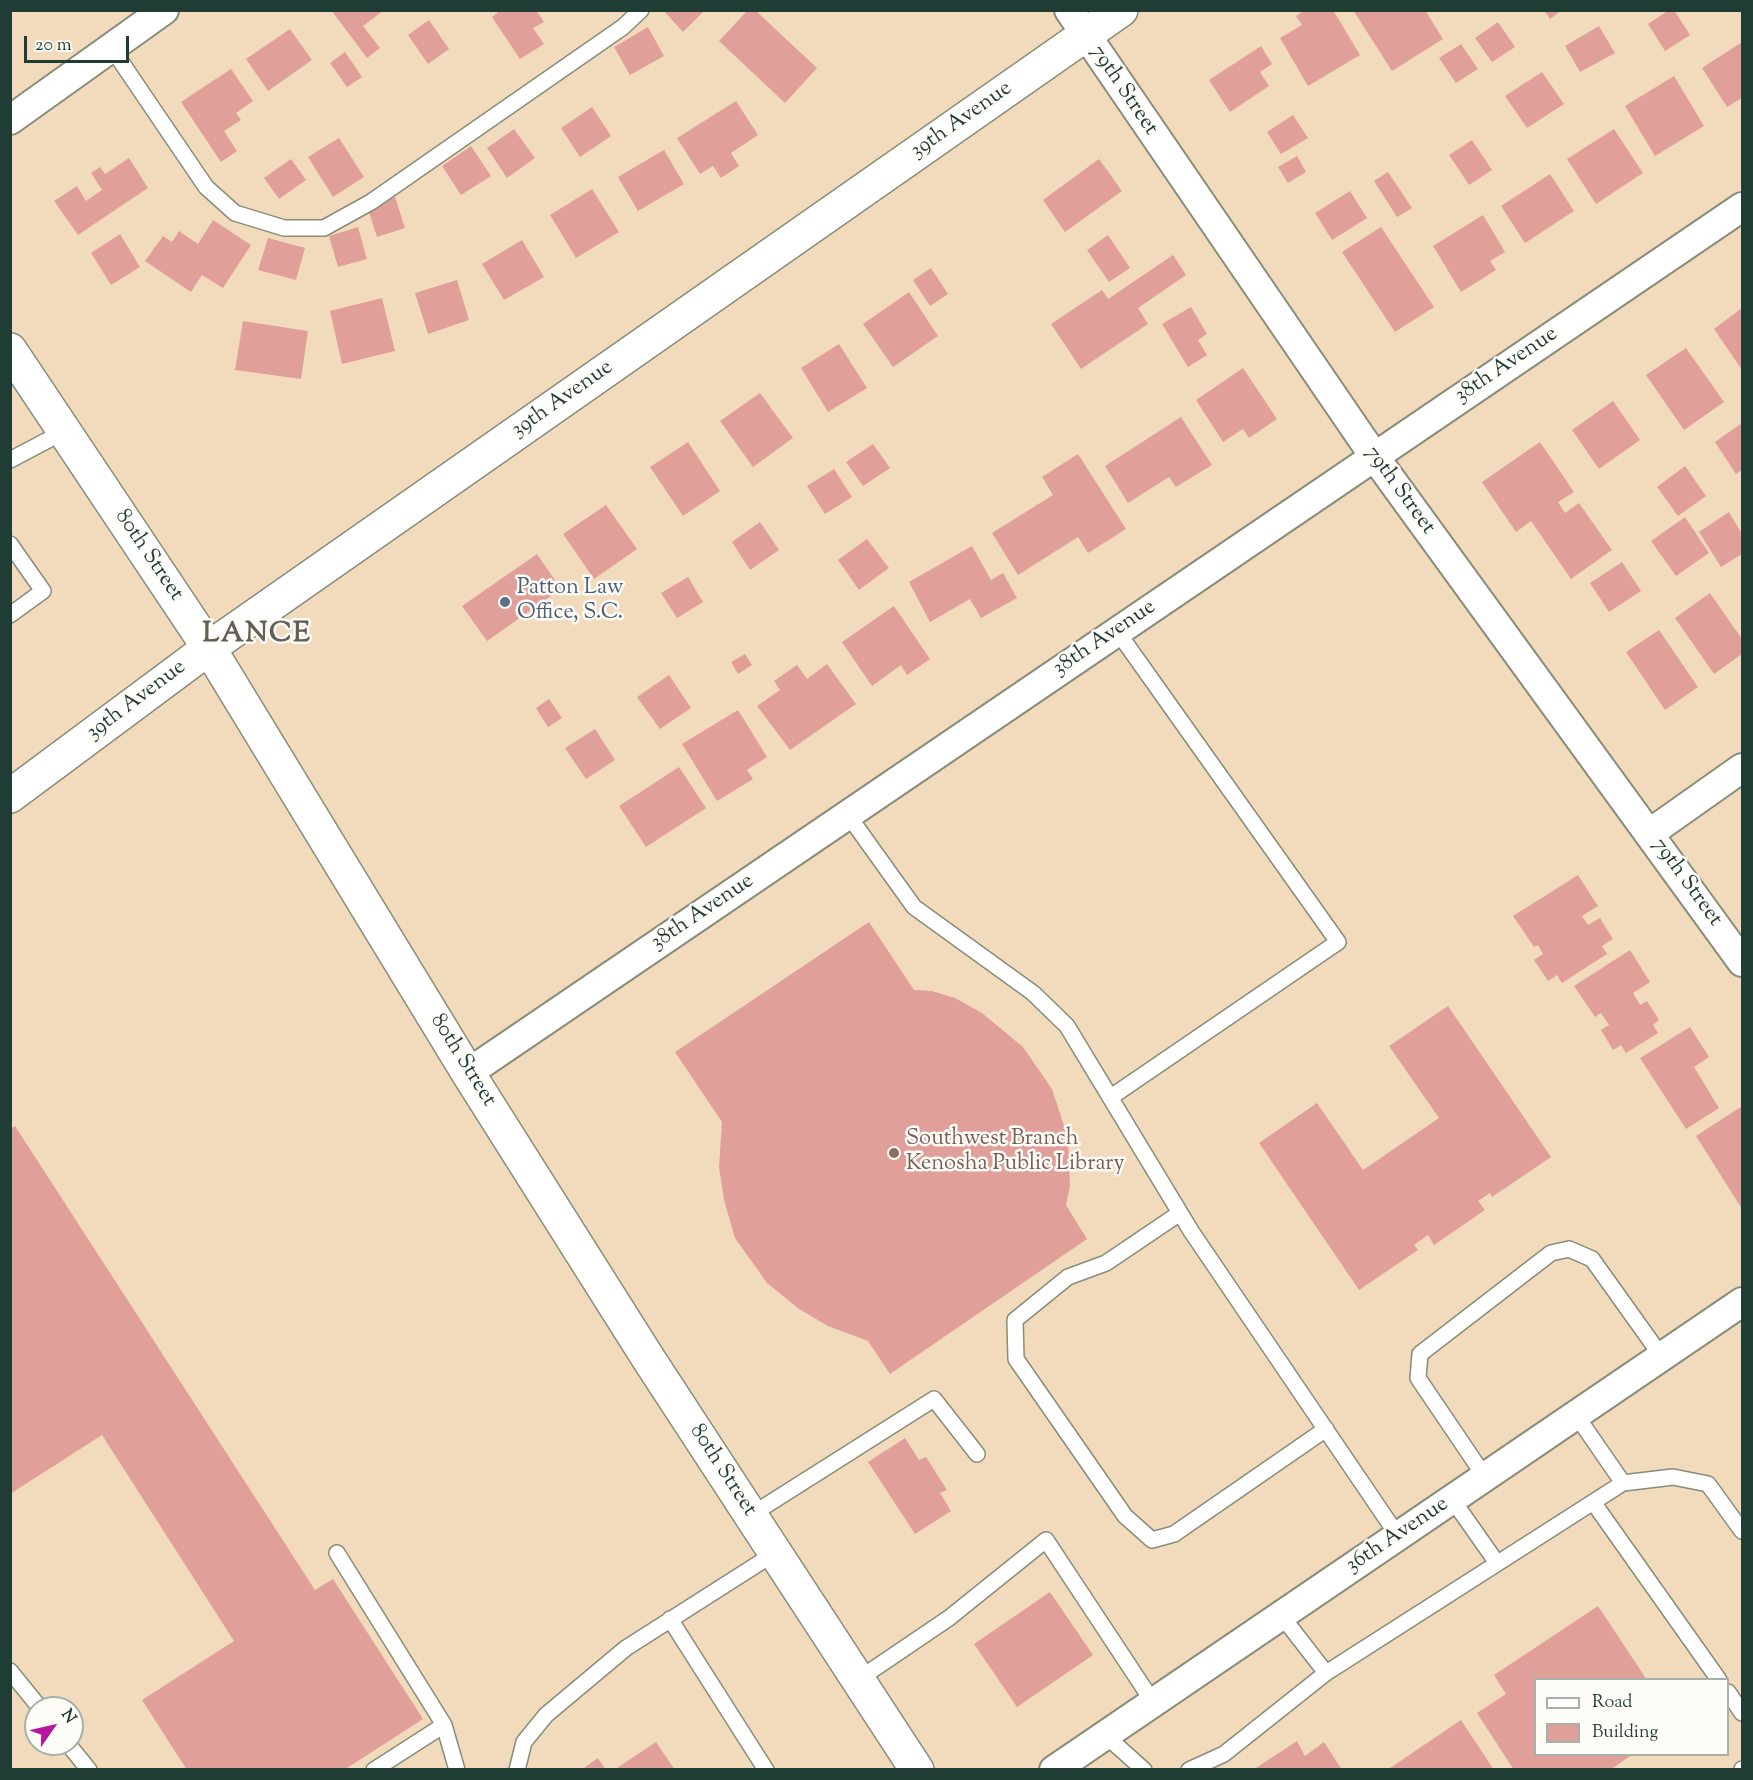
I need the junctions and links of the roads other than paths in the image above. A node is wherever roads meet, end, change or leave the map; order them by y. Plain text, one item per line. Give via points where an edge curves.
1 (164, 10) edge
2 (641, 10) edge
3 (1121, 10) edge
4 (1077, 23) edge
5 (111, 47) junction
6 (10, 120) edge
7 (1743, 207) edge
8 (10, 350) edge
9 (65, 431) junction
10 (1374, 456) junction
11 (10, 460) edge
12 (10, 544) edge
13 (10, 615) edge
14 (1117, 631) junction
15 (209, 648) junction
16 (1743, 768) edge
17 (10, 796) edge
18 (848, 815) junction
19 (1650, 833) junction
20 (1743, 962) edge
21 (468, 1073) junction
22 (1111, 1097) junction
23 (1180, 1213) junction
24 (1743, 1302) edge
25 (1662, 1357) junction
26 (1576, 1415) junction
27 (1326, 1429) junction
28 (977, 1454) dead end
29 (1485, 1477) junction
30 (1623, 1483) junction
31 (1452, 1499) junction
32 (1593, 1502) junction
33 (751, 1515) junction
34 (1743, 1531) edge
35 (1398, 1536) junction
36 (338, 1553) dead end
37 (775, 1553) junction
38 (1497, 1563) junction
39 (1281, 1616) junction
40 (670, 1619) junction
41 (10, 1671) edge
42 (1326, 1673) junction
43 (1718, 1678) edge
44 (859, 1679) junction
45 (1729, 1693) edge
46 (30, 1696) edge
47 (1153, 1702) junction
48 (1743, 1713) edge
49 (444, 1725) junction
50 (1105, 1735) junction
51 (78, 1756) edge
52 (89, 1770) edge
53 (374, 1770) edge
54 (457, 1770) edge
55 (517, 1770) edge
56 (765, 1770) edge
57 (917, 1770) edge
58 (1054, 1770) edge
59 (1144, 1770) edge
60 (1190, 1770) edge

1 - 5 street
2 - 5 lane via 623,27 371,202 324,228 284,228 235,213 206,187
3 - 4 street, 39th Avenue
4 - 10 street, 79th Street
4 - 15 street, 39th Avenue
5 - 6 street
7 - 10 street, 38th Avenue
8 - 9 street, 80th Street
9 - 11 lane
9 - 15 street, 80th Street
10 - 14 street, 38th Avenue
10 - 19 street, 79th Street
12 - 13 lane via 43,591
14 - 18 street, 38th Avenue
14 - 22 lane via 1338,942
15 - 17 street, 39th Avenue
15 - 21 street, 80th Street
16 - 19 street
18 - 21 street, 38th Avenue
18 - 22 lane via 914,907 1033,993 1067,1026
19 - 20 street, 79th Street
21 - 33 street, 80th Street
22 - 23 lane
23 - 27 lane
23 - 27 lane via 1106,1263 1068,1277 1015,1320 1016,1359 1125,1516 1152,1540 1174,1534
24 - 25 street, 36th Avenue
25 - 26 street, 36th Avenue
25 - 29 lane via 1592,1259 1569,1249 1551,1253 1420,1354 1418,1378
26 - 29 street, 36th Avenue
26 - 30 lane
27 - 35 lane
28 - 33 lane via 934,1399
29 - 31 street, 36th Avenue
30 - 32 lane
30 - 34 lane via 1673,1477 1708,1484
31 - 35 street, 36th Avenue
31 - 38 lane
32 - 38 lane
32 - 43 lane
33 - 37 street, 80th Street
35 - 39 street, 36th Avenue
36 - 49 lane
37 - 40 lane
37 - 44 street, 80th Street
38 - 42 lane
39 - 42 lane
39 - 47 street, 36th Avenue
40 - 55 lane via 626,1648 546,1714 524,1742
40 - 56 lane
41 - 46 lane
42 - 60 lane via 1224,1754
44 - 47 lane via 950,1618 1046,1540
44 - 57 street, 80th Street
45 - 48 lane
47 - 50 street, 36th Avenue
49 - 53 lane
49 - 54 lane
50 - 58 street, 36th Avenue
50 - 59 lane
51 - 52 lane

